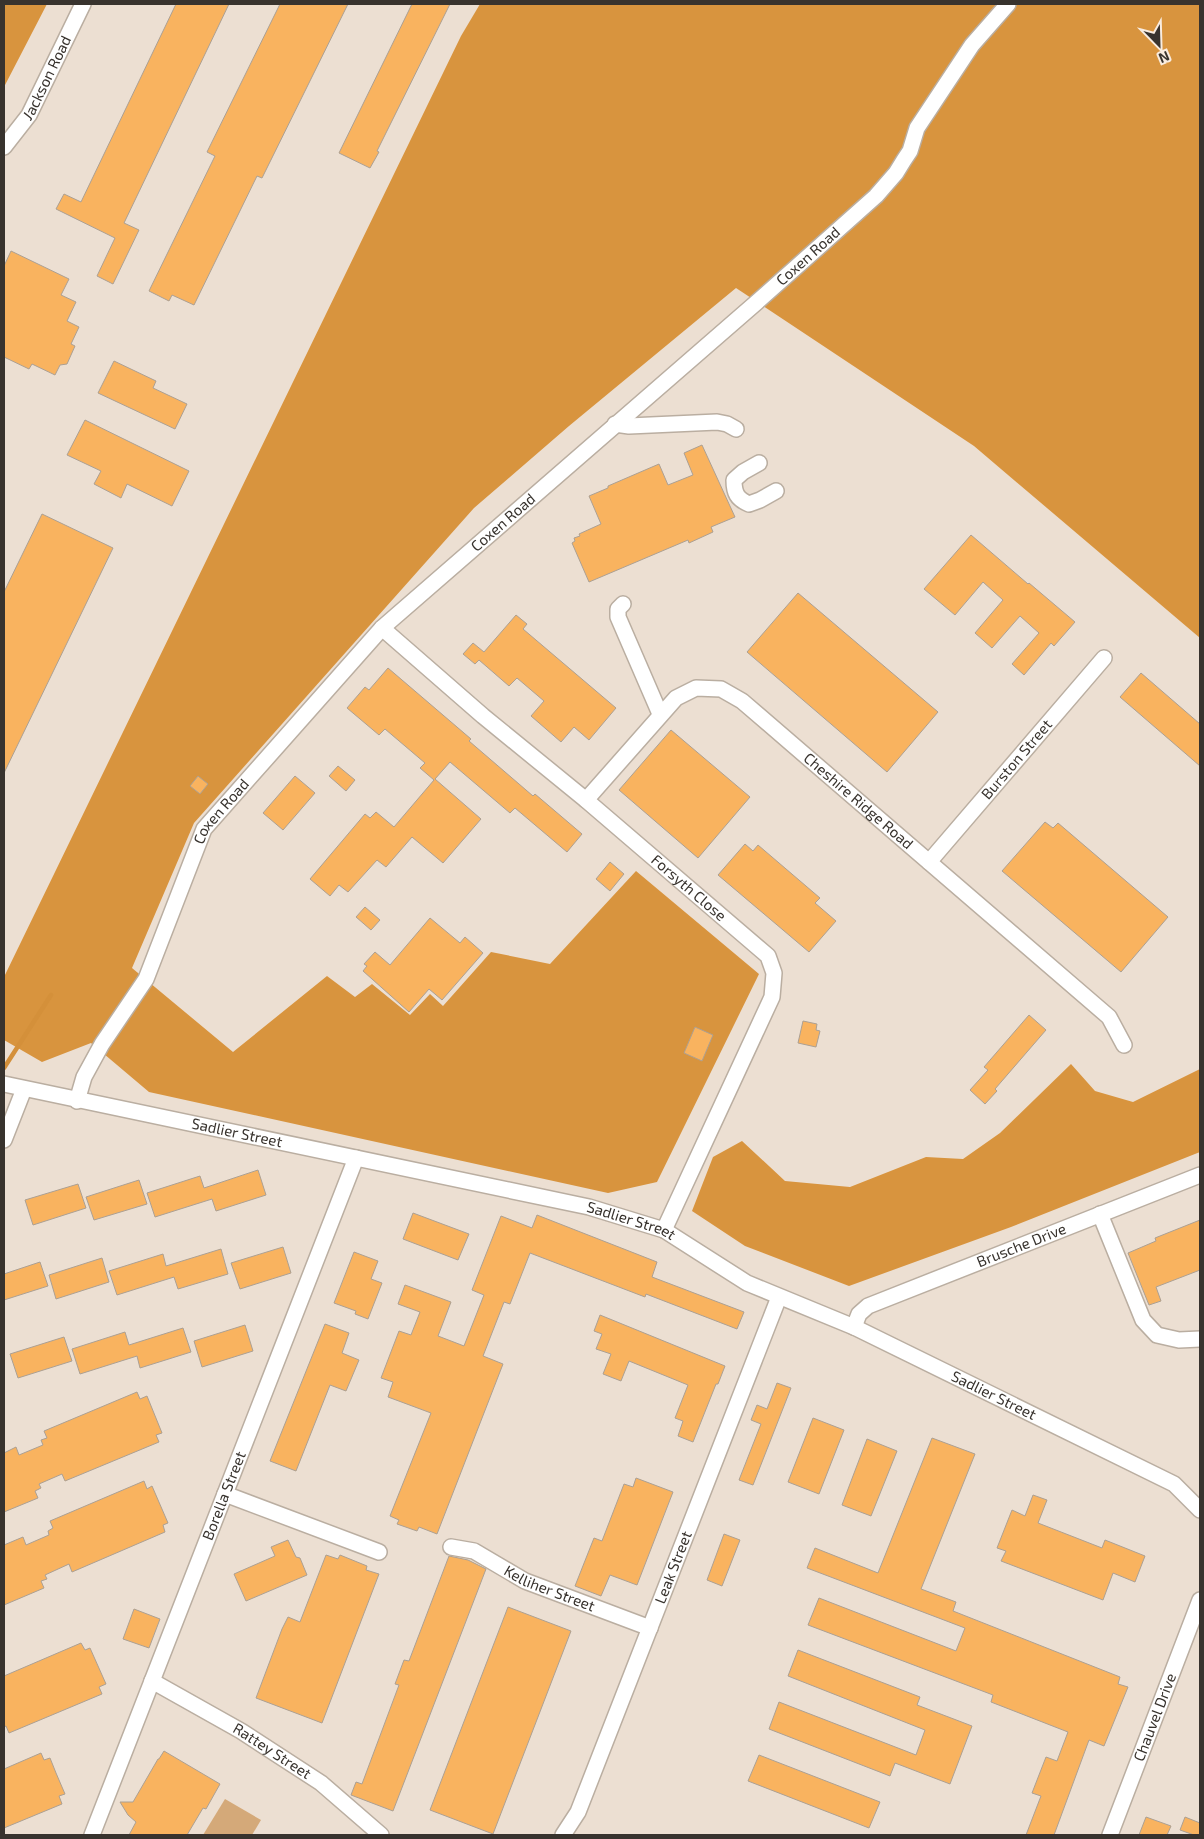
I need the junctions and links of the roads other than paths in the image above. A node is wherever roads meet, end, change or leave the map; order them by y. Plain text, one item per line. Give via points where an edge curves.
1 (83, 4) edge
2 (1008, 4) edge
3 (4, 147) edge
4 (615, 424) junction
5 (736, 429) dead end
6 (759, 463) dead end
7 (776, 491) dead end
8 (623, 604) dead end
9 (382, 628) junction
10 (1104, 658) dead end
11 (660, 714) junction
12 (586, 800) junction
13 (929, 862) junction
14 (1124, 1045) dead end
15 (4, 1084) edge
16 (24, 1089) junction
17 (78, 1101) junction
18 (4, 1140) edge
19 (356, 1158) junction
20 (1200, 1174) edge
21 (1100, 1214) junction
22 (664, 1230) junction
23 (779, 1297) junction
24 (854, 1327) junction
25 (1200, 1339) edge
26 (225, 1494) junction
27 (1200, 1510) edge
28 (451, 1546) dead end
29 (379, 1552) dead end
30 (1200, 1600) edge
31 (650, 1628) junction
32 (152, 1680) junction
33 (92, 1835) edge
34 (381, 1835) edge
35 (563, 1835) edge
36 (1110, 1835) edge

1 - 3 lane, Jackson Road via 29,115
2 - 4 lane, Coxen Road via 972,44 928,109 917,128 910,151 887,184
4 - 5 lane via 717,422
4 - 9 lane, Coxen Road
6 - 7 lane via 734,480 739,500 749,504
8 - 11 lane via 618,609 618,617
9 - 12 lane, Forsyth Close
9 - 17 lane, Coxen Road via 204,829 146,979 93,1060 84,1077
10 - 13 lane, Burston Street
11 - 12 lane, Cheshire Ridge Road
11 - 13 lane, Cheshire Ridge Road via 676,698 696,688 720,689 742,701
12 - 22 lane, Forsyth Close via 768,956 774,973 772,997
13 - 14 lane, Cheshire Ridge Road via 1109,1017
15 - 16 lane, Sadlier Street
16 - 17 lane, Sadlier Street
16 - 18 lane
17 - 19 lane, Sadlier Street
19 - 22 lane, Sadlier Street via 589,1207
19 - 26 lane, Borella Street
20 - 21 lane, Brusche Drive
21 - 24 lane, Brusche Drive via 868,1306 859,1314
21 - 25 lane via 1143,1320 1157,1335 1179,1340
22 - 23 lane, Sadlier Street via 747,1283
23 - 24 lane, Sadlier Street
23 - 31 lane, Leak Street
24 - 27 lane, Sadlier Street via 1174,1484
26 - 29 lane
26 - 32 lane, Borella Street
28 - 31 lane, Kelliher Street via 474,1552 525,1581
30 - 36 lane, Chauvel Drive
31 - 35 lane, Leak Street via 578,1812
32 - 33 lane, Borella Street
32 - 34 lane, Rattey Street via 241,1731 321,1783

